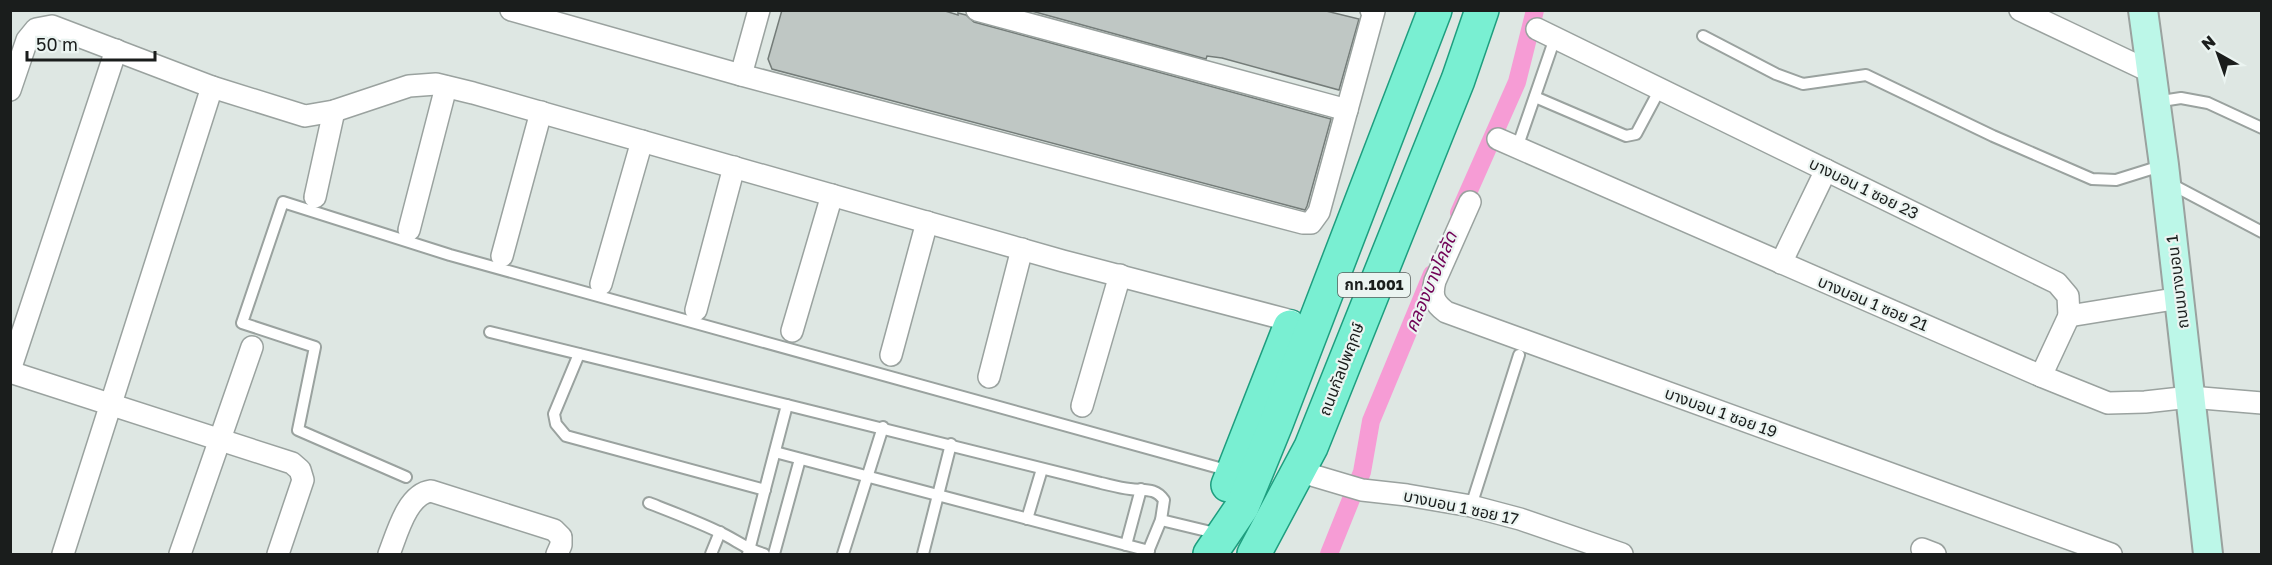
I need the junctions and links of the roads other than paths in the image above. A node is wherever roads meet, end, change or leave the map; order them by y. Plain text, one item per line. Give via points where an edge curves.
1 (512, 10) edge
2 (759, 10) edge
3 (977, 10) edge
4 (1371, 10) edge
5 (1417, 10) edge
6 (1435, 10) edge
7 (1462, 10) edge
8 (1482, 10) edge
9 (2020, 10) edge
10 (2143, 10) edge
11 (1546, 34) joint
12 (1702, 36) dead end
13 (116, 50) junction
14 (2151, 72) junction
15 (741, 75) junction
16 (212, 87) junction
17 (446, 87) junction
18 (1660, 89) junction
19 (10, 90) edge
20 (1535, 97) junction
21 (2155, 102) junction
22 (1347, 110) junction
23 (334, 111) junction
24 (541, 112) junction
25 (2262, 128) edge
26 (642, 141) junction
27 (1507, 143) joint
28 (734, 167) junction
29 (1826, 170) junction
30 (2165, 173) junction
31 (832, 195) junction
32 (315, 197) dead end
33 (1470, 202) dead end
34 (927, 222) junction
35 (1364, 229) junction
36 (409, 230) dead end
37 (2262, 232) edge
38 (1022, 249) junction
39 (502, 256) dead end
40 (1781, 263) junction
41 (1119, 275) junction
42 (601, 284) dead end
43 (2180, 298) junction
44 (696, 310) dead end
45 (2069, 316) junction
46 (1292, 321) junction
47 (792, 331) dead end
48 (490, 332) dead end
49 (252, 347) dead end
50 (579, 354) junction
51 (891, 355) dead end
52 (1518, 355) dead end
53 (10, 371) edge
54 (2041, 376) junction
55 (990, 378) dead end
56 (2190, 397) junction
57 (2261, 404) edge
58 (110, 405) junction
59 (787, 405) junction
60 (1082, 406) dead end
61 (882, 427) junction
62 (219, 441) junction
63 (951, 444) junction
64 (775, 452) junction
65 (800, 459) junction
66 (1042, 469) junction
67 (1233, 472) junction
68 (1312, 476) junction
69 (406, 477) dead end
70 (869, 477) junction
71 (1141, 489) junction
72 (765, 490) junction
73 (939, 495) junction
74 (649, 503) dead end
75 (1472, 506) junction
76 (1027, 519) junction
77 (1161, 520) junction
78 (720, 532) junction
79 (1126, 545) junction
80 (1209, 547) edge
81 (749, 553) edge
82 (1148, 553) edge
83 (63, 555) edge
84 (180, 555) edge
85 (278, 555) edge
86 (388, 555) edge
87 (557, 555) edge
88 (711, 555) edge
89 (764, 555) edge
90 (774, 555) edge
91 (843, 555) edge
92 (922, 555) edge
93 (1246, 555) edge
94 (1254, 555) edge
95 (1622, 555) edge
96 (2111, 555) edge
97 (2208, 555) edge

1 - 15 street
2 - 15 street
3 - 22 street
4 - 22 street via 1374,11
5 - 46 main road, กท.1001
6 - 35 main road, ถนนกัลปพฤกษ์ / กท.1001
7 - 35 main road, ถนนกัลปพฤกษ์ / กท.1001
8 - 68 main road, ถนนกัลปพฤกษ์ / กท.1001 via 1458,80 1311,447
9 - 14 street
10 - 14 main road, ถนนบางบอน 1
11 - 18 street, บางบอน 1 ซอย 23
11 - 20 lane
12 - 30 lane via 1803,84 1866,75 2092,179
13 - 16 street
13 - 19 street via 52,26 36,29 27,40
13 - 53 street
14 - 21 main road, ถนนบางบอน 1
15 - 22 street via 1303,223 1311,223 1319,212
16 - 23 street via 305,116
16 - 58 street
17 - 23 street via 409,86
17 - 24 street
17 - 36 street
18 - 20 lane via 1636,134 1626,136
18 - 29 street, บางบอน 1 ซอย 23
20 - 27 lane
21 - 25 lane via 2181,98 2208,103
21 - 30 main road, ถนนบางบอน 1
23 - 32 street
24 - 26 street
24 - 39 street
26 - 28 street
26 - 42 street
27 - 40 street, บางบอน 1 ซอย 21
28 - 31 street
28 - 44 street
29 - 40 street
29 - 45 street, บางบอน 1 ซอย 23 via 2057,283 2068,296
30 - 37 lane
30 - 43 main road, ถนนบางบอน 1
31 - 34 street
31 - 47 street
33 - 96 street, บางบอน 1 ซอย 19 via 1435,281 1434,300 1446,312
34 - 38 street
34 - 51 street
35 - 80 main road, ถนนกัลปพฤกษ์ / กท.1001 via 1242,507
35 - 93 main road, ถนนกัลปพฤกษ์ / กท.1001
38 - 41 street
38 - 55 street
40 - 54 street, บางบอน 1 ซอย 21
41 - 46 street
41 - 60 street
43 - 45 street
43 - 56 main road, ถนนบางบอน 1
45 - 54 street
46 - 67 main road, กท.1001
48 - 50 lane
49 - 62 street
50 - 59 lane
50 - 72 lane via 554,414 556,424 566,436
52 - 75 lane
53 - 58 street
54 - 56 street, บางบอน 1 ซอย 21 via 2108,403
56 - 57 street, บางบอน 1 ซอย 21
56 - 97 main road, ถนนบางบอน 1
58 - 62 street
58 - 83 street
59 - 61 lane
59 - 64 lane
61 - 63 lane
61 - 70 lane
62 - 84 street
62 - 85 street via 300,470 303,480
63 - 66 lane
63 - 73 lane
64 - 65 lane
64 - 72 lane
65 - 70 lane
65 - 90 lane
66 - 71 lane
66 - 76 lane
67 - 69 lane via 461,259 283,202 242,324 315,347 298,430
67 - 80 main road, กท.1001
68 - 75 street, บางบอน 1 ซอย 17 via 1362,490
68 - 94 main road, ถนนกัลปพฤกษ์ / กท.1001
70 - 73 lane
70 - 91 lane
71 - 77 lane via 1160,494 1164,500
71 - 79 lane
72 - 81 lane
73 - 76 lane
73 - 92 lane
74 - 78 lane
75 - 95 street, บางบอน 1 ซอย 17
76 - 79 lane
77 - 80 lane
77 - 82 lane
78 - 81 lane
78 - 88 lane
79 - 82 lane
81 - 89 lane
86 - 87 street via 413,500 432,491 554,530 561,537

